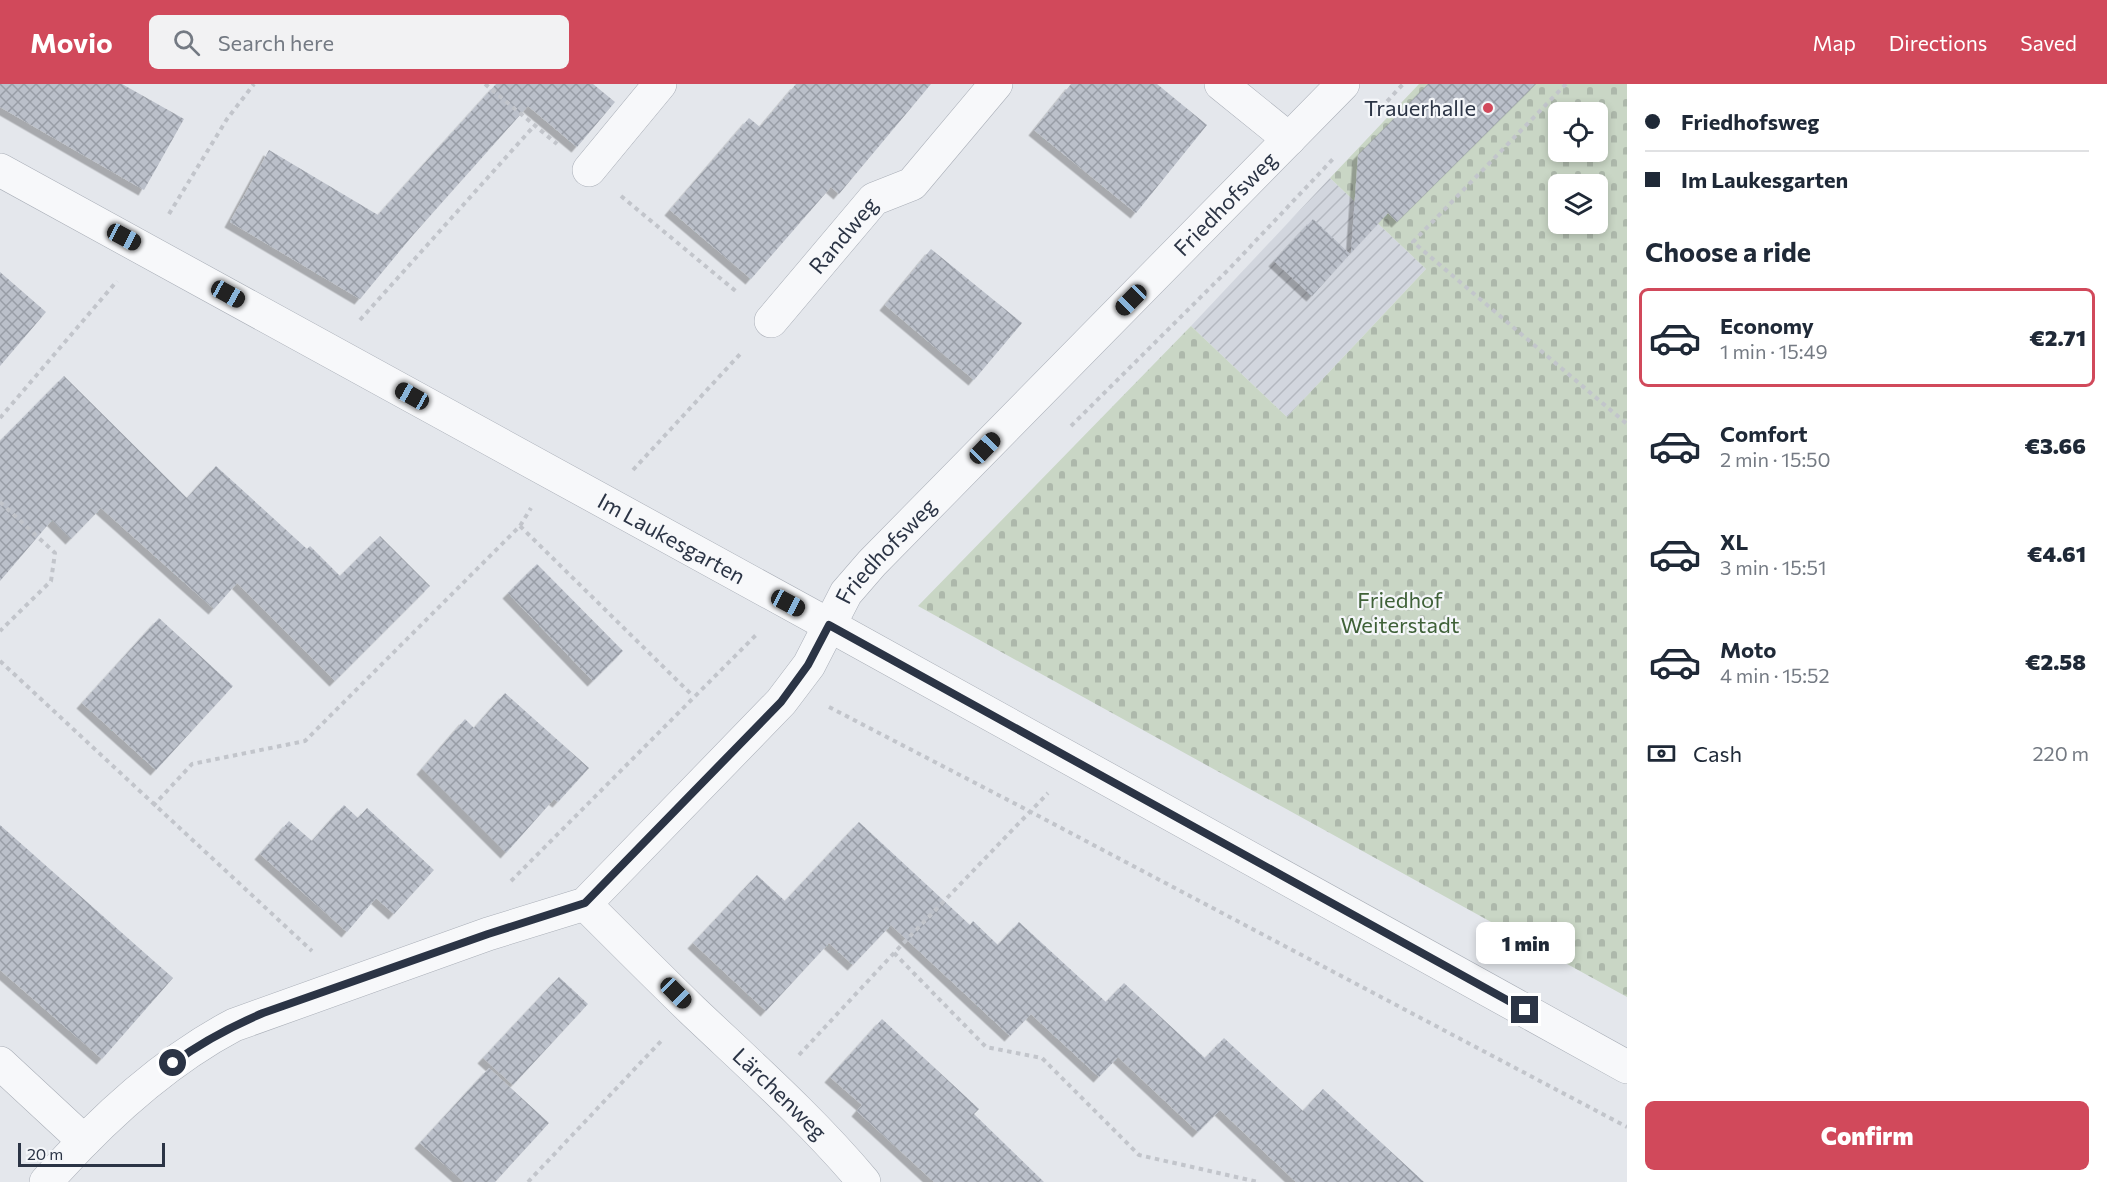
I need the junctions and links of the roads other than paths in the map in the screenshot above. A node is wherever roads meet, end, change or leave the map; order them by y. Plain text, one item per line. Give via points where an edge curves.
1 (660, 84) edge
2 (996, 84) edge
3 (1221, 84) edge
4 (1342, 84) edge
5 (1289, 139) junction
6 (0, 170) edge
7 (589, 170) road end
8 (771, 321) road end
9 (829, 625) junction
10 (585, 903) junction
11 (0, 1063) edge
12 (1627, 1067) edge
13 (84, 1141) junction
14 (57, 1178) edge
15 (864, 1182) edge

1 - 7 street
2 - 8 street, Randweg via 912,184 874,199
3 - 5 street
4 - 5 street, Friedhofsweg
5 - 9 street, Friedhofsweg via 872,563 846,593
6 - 9 street, Im Laukesgarten
9 - 10 street, Friedhofsweg via 793,689
9 - 12 street, Im Laukesgarten
10 - 13 street, Friedhofsweg via 234,1025 203,1041 147,1084
10 - 15 street, Lärchenweg via 772,1084
11 - 13 street
13 - 14 street, Friedhofsweg

